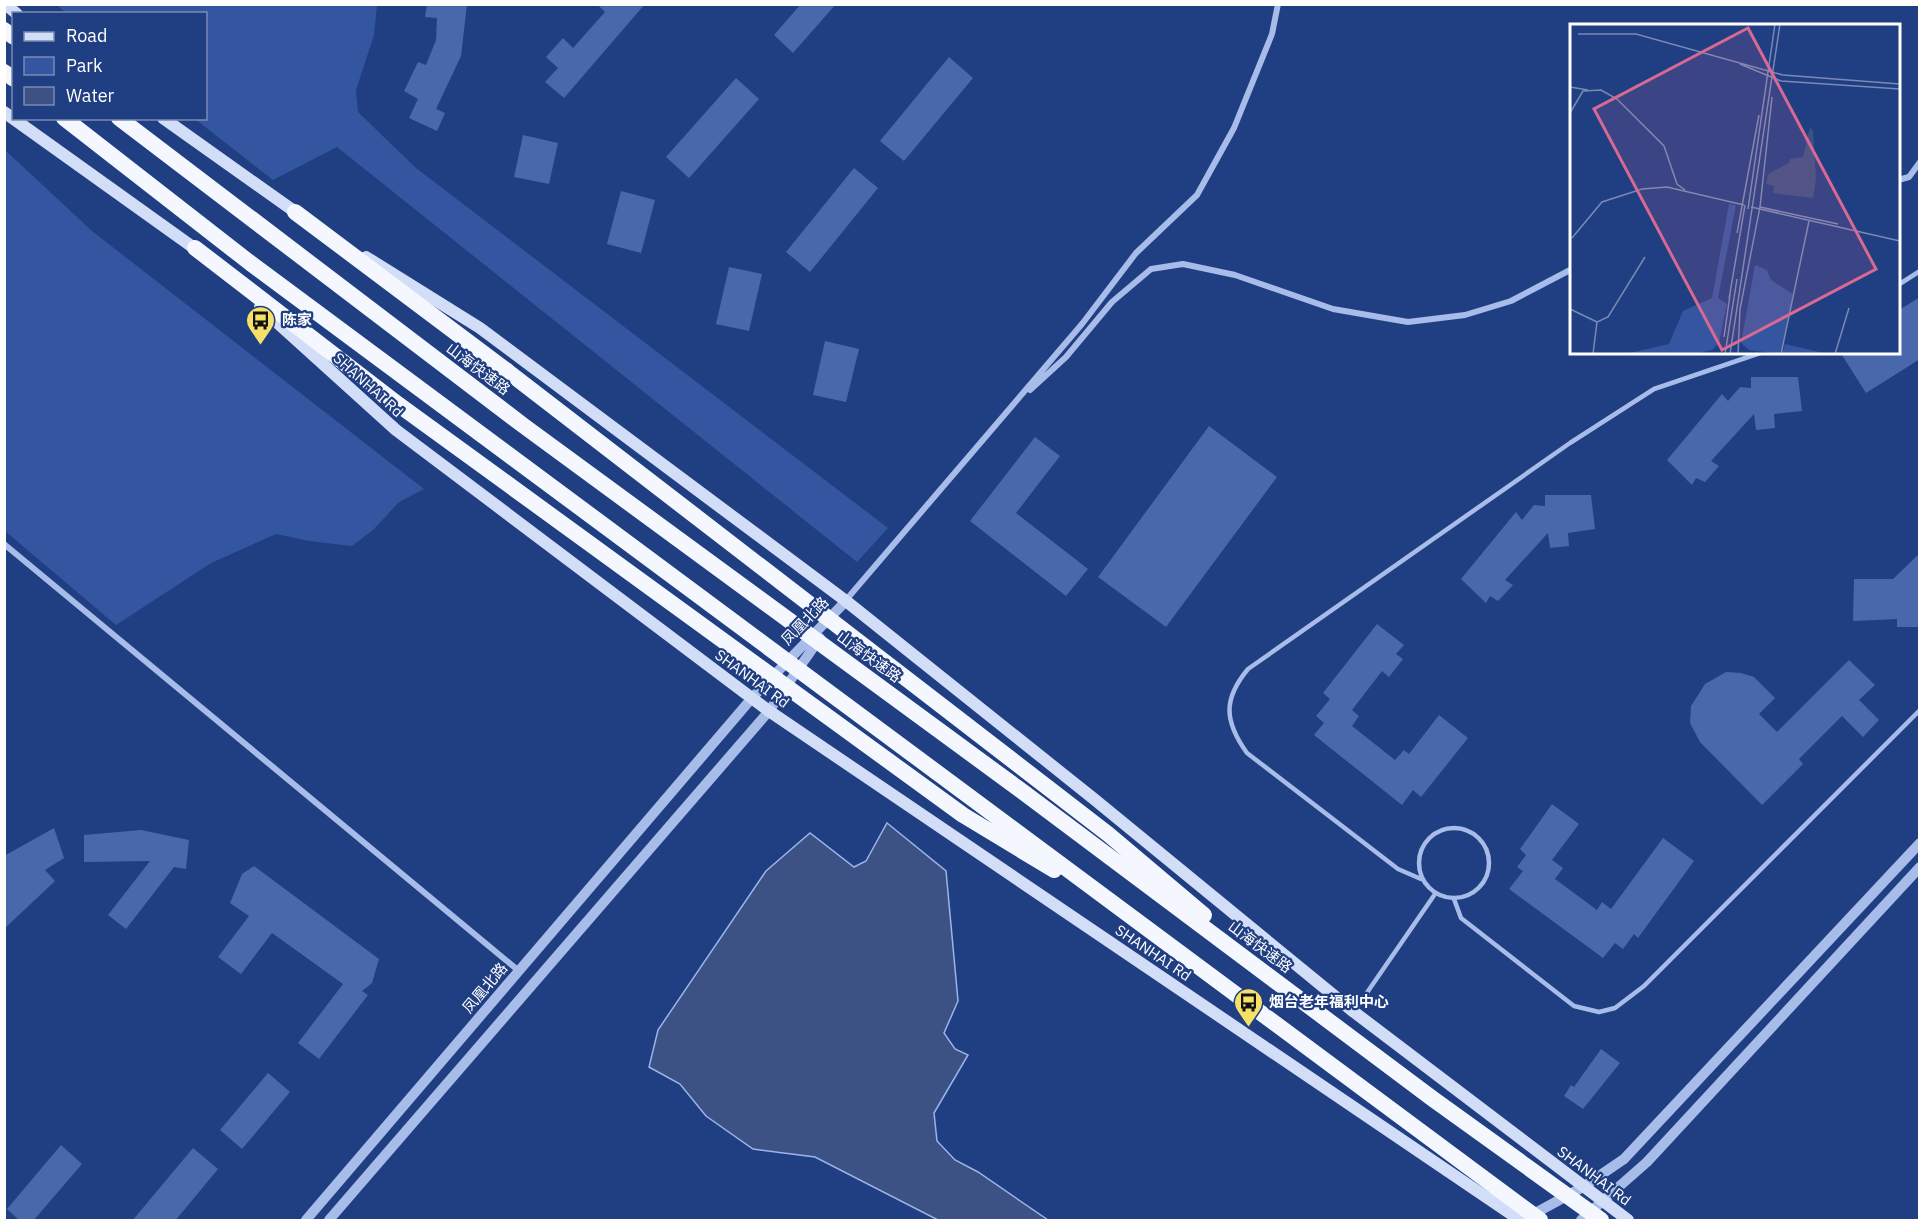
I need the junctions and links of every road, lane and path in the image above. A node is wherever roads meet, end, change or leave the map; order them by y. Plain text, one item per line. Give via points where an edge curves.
1 (1278, 4) edge
2 (15, 120) edge
3 (67, 120) edge
4 (122, 120) edge
5 (166, 120) edge
6 (1920, 162) edge
7 (1900, 180) edge
8 (295, 212) junction
9 (195, 248) junction
10 (1570, 270) edge
11 (1920, 271) edge
12 (1900, 284) edge
13 (1757, 354) edge
14 (1012, 406) junction
15 (4, 544) edge
16 (846, 601) junction
17 (752, 698) junction
18 (1920, 710) edge
19 (769, 711) junction
20 (1920, 843) edge
21 (1920, 867) edge
22 (1421, 879) junction
23 (1434, 894) junction
24 (1454, 899) junction
25 (1138, 922) junction
26 (519, 971) junction
27 (1354, 1012) junction
28 (1359, 1044) junction
29 (1583, 1187) junction
30 (1602, 1201) junction
31 (306, 1221) edge
32 (329, 1221) edge
33 (1521, 1221) edge
34 (1540, 1221) edge
35 (1581, 1221) edge
36 (1601, 1221) edge
37 (1628, 1221) edge

1 - 14 street via 1272,34 1234,128 1197,195 1136,253
2 - 9 main road, SHANHAI Rd
3 - 25 highway, bridge via 249,262
4 - 28 highway, 山海快速路, bridge via 514,420 1019,789
5 - 8 main road, SHANHAI Rd
6 - 7 street via 1909,177
8 - 16 main road, SHANHAI Rd via 480,328
8 - 28 highway, bridge via 507,370 1107,834
9 - 17 main road, SHANHAI Rd via 396,430
9 - 25 highway, bridge via 399,405 963,815
10 - 14 street via 1511,301 1465,315 1408,322 1333,309 1235,276 1183,264 1151,269 1112,302 1066,357
11 - 12 lane
13 - 22 lane via 1654,389 1570,443 1248,669 1236,684 1228,715 1247,753 1398,869
14 - 16 street
15 - 26 street
16 - 17 street, 凤凰北路
16 - 19 street, 凤凰北路
16 - 27 main road, SHANHAI Rd
17 - 19 main road, SHANHAI Rd
17 - 26 street, 凤凰北路
18 - 24 lane via 1644,986 1615,1008 1599,1012 1574,1006 1461,918
19 - 32 street, 凤凰北路
19 - 33 main road, SHANHAI Rd
20 - 29 street via 1624,1159
21 - 30 street via 1647,1162
22 - 23 lane
22 - 24 lane via 1418,859 1426,840 1443,829 1464,829 1481,840 1489,858 1486,878 1473,893
23 - 24 lane
23 - 27 lane
25 - 34 highway, bridge
26 - 31 street, 凤凰北路
27 - 29 main road, SHANHAI Rd
28 - 36 highway, 山海快速路, bridge
29 - 30 main road, SHANHAI Rd
29 - 33 street
30 - 35 street
30 - 37 main road, SHANHAI Rd

